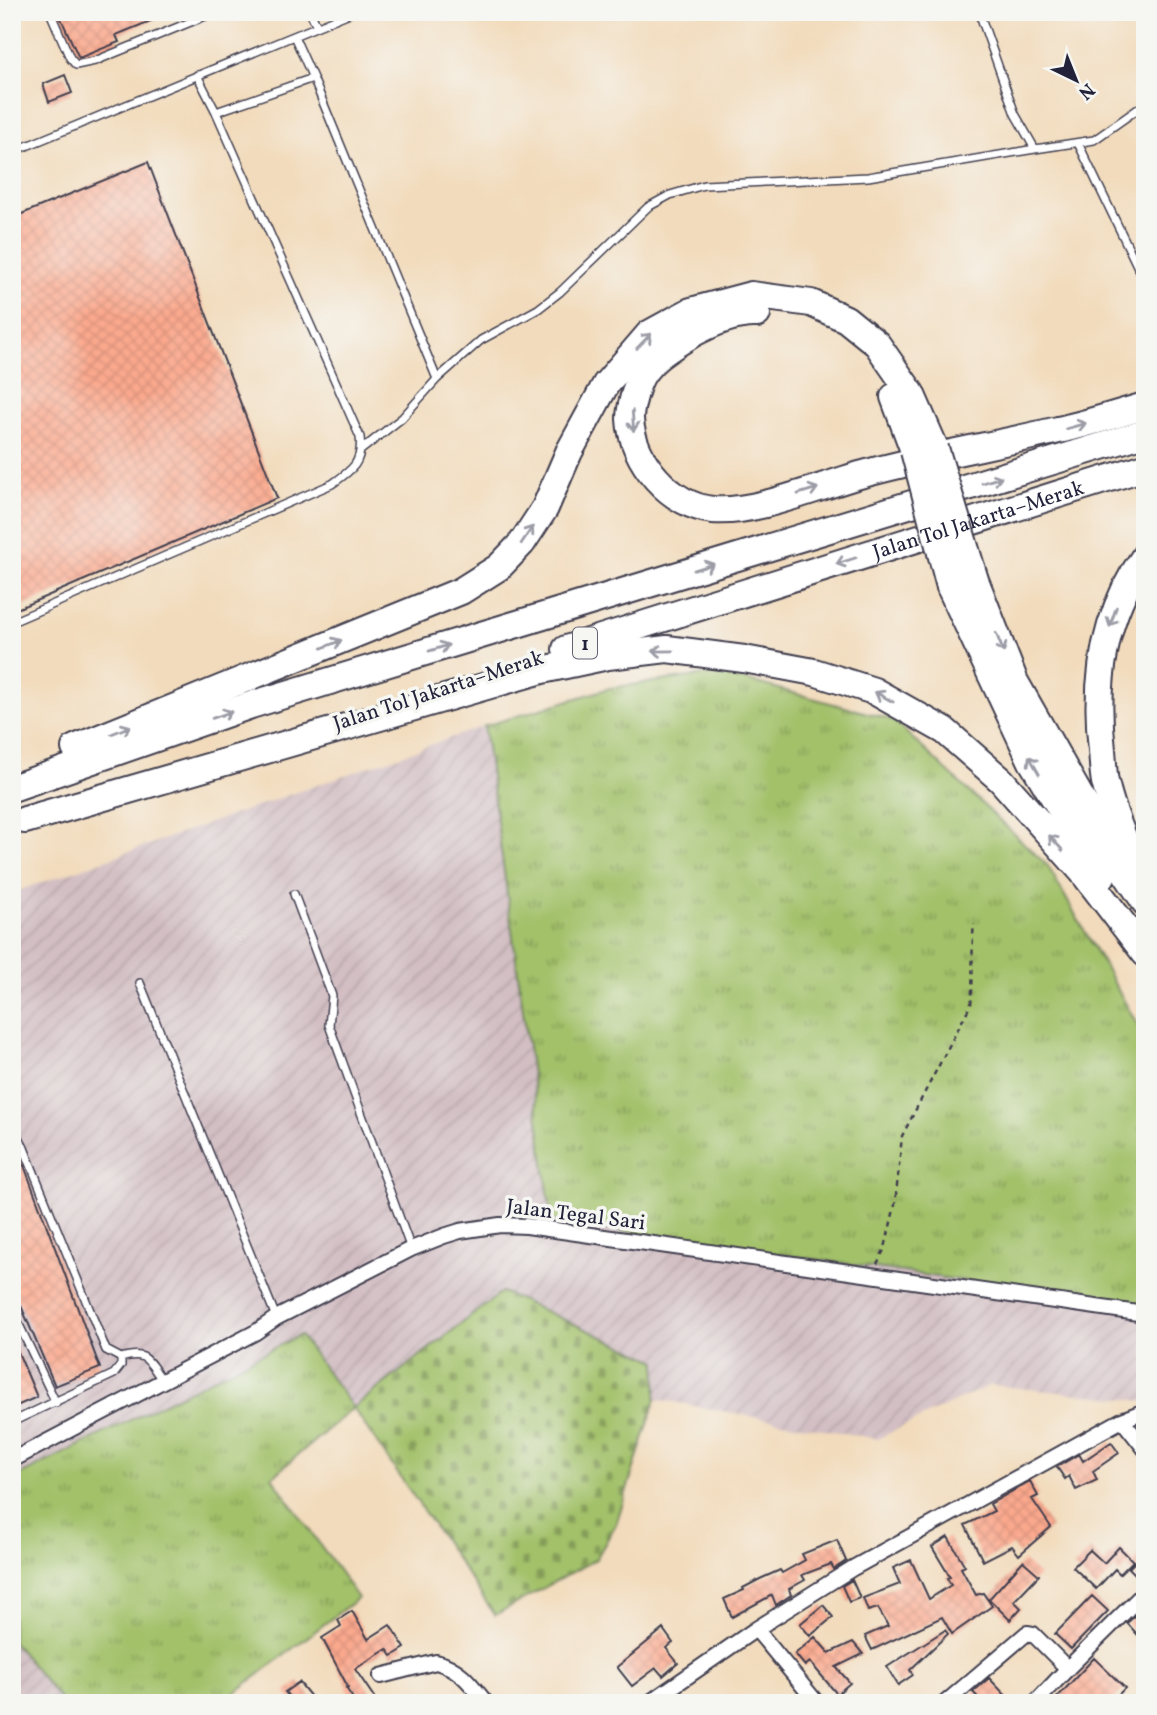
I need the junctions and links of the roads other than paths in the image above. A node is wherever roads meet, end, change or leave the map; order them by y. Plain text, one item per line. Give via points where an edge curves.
1 (50, 12) edge
2 (215, 12) edge
3 (310, 12) edge
4 (352, 12) edge
5 (979, 12) edge
6 (317, 26) junction
7 (294, 36) junction
8 (197, 75) junction
9 (313, 78) junction
10 (1145, 104) edge
11 (216, 112) junction
12 (1078, 144) junction
13 (1035, 149) junction
14 (12, 152) edge
15 (1145, 282) edge
16 (437, 379) junction
17 (1145, 406) edge
18 (1145, 433) edge
19 (925, 449) junction
20 (361, 450) junction
21 (1145, 467) edge
22 (1145, 556) edge
23 (962, 583) junction
24 (12, 622) edge
25 (15, 787) edge
26 (19, 822) edge
27 (1145, 886) edge
28 (294, 894) dead end
29 (1145, 902) edge
30 (1145, 952) edge
31 (141, 983) dead end
32 (12, 1134) edge
33 (411, 1249) junction
34 (12, 1310) edge
35 (1145, 1314) edge
36 (276, 1318) junction
37 (121, 1358) junction
38 (163, 1380) junction
39 (56, 1403) junction
40 (1145, 1411) edge
41 (1122, 1420) junction
42 (12, 1422) edge
43 (1145, 1448) edge
44 (12, 1460) edge
45 (1145, 1592) edge
46 (756, 1629) junction
47 (1072, 1665) junction
48 (381, 1676) dead end
49 (486, 1703) edge
50 (649, 1703) edge
51 (817, 1703) edge
52 (945, 1703) edge
53 (1035, 1703) edge

1 - 2 lane via 76,65
3 - 6 lane
4 - 6 lane
5 - 13 lane via 1015,114
6 - 7 lane
7 - 8 lane
7 - 9 lane
8 - 11 lane
8 - 14 lane
9 - 11 lane
9 - 16 lane
10 - 12 lane via 1094,140
11 - 20 lane via 355,424
12 - 13 lane
12 - 15 lane
13 - 16 lane via 868,177 704,185 670,195 648,207 560,292 481,340
16 - 20 lane via 402,418
19 -> 17 highway via 864,352 837,331 804,316 746,313 703,328 660,354 639,381 630,418 640,456 661,485 693,505 736,510 867,472 1061,430
25 -> 18 highway, Jalan Tol Jakarta–Merak / 1 via 265,701
19 - 23 highway, bridge
25 -> 19 highway via 64,753 460,591 499,567 545,508 606,384 649,334 691,311 751,295 811,303 846,319 877,344 911,393
20 - 24 lane via 350,471 332,484
21 -> 26 highway, Jalan Tol Jakarta–Merak / 1
22 -> 27 highway via 1122,593 1109,630 1098,712 1105,782
23 -> 29 highway via 1049,745
30 -> 23 highway via 1032,762
30 -> 26 highway via 1001,780 945,731 874,691 814,672 667,649 542,670
28 - 33 lane via 332,996 329,1025
31 - 36 lane
32 - 37 lane via 24,1148 106,1350
33 - 35 street, Jalan Tegal Sari via 469,1229 527,1226
33 - 36 street, Jalan Tegal Sari
34 - 39 lane
36 - 38 street, Jalan Tegal Sari
37 - 38 lane via 142,1356
37 - 39 lane via 114,1374
38 - 44 street, Jalan Tegal Sari
39 - 42 lane
40 - 41 street
41 - 43 street
41 - 46 street via 853,1569
45 - 47 street
46 - 50 street
46 - 51 street
47 - 52 street via 1063,1664 1027,1633
47 - 53 street
48 - 49 street via 436,1662 464,1676

